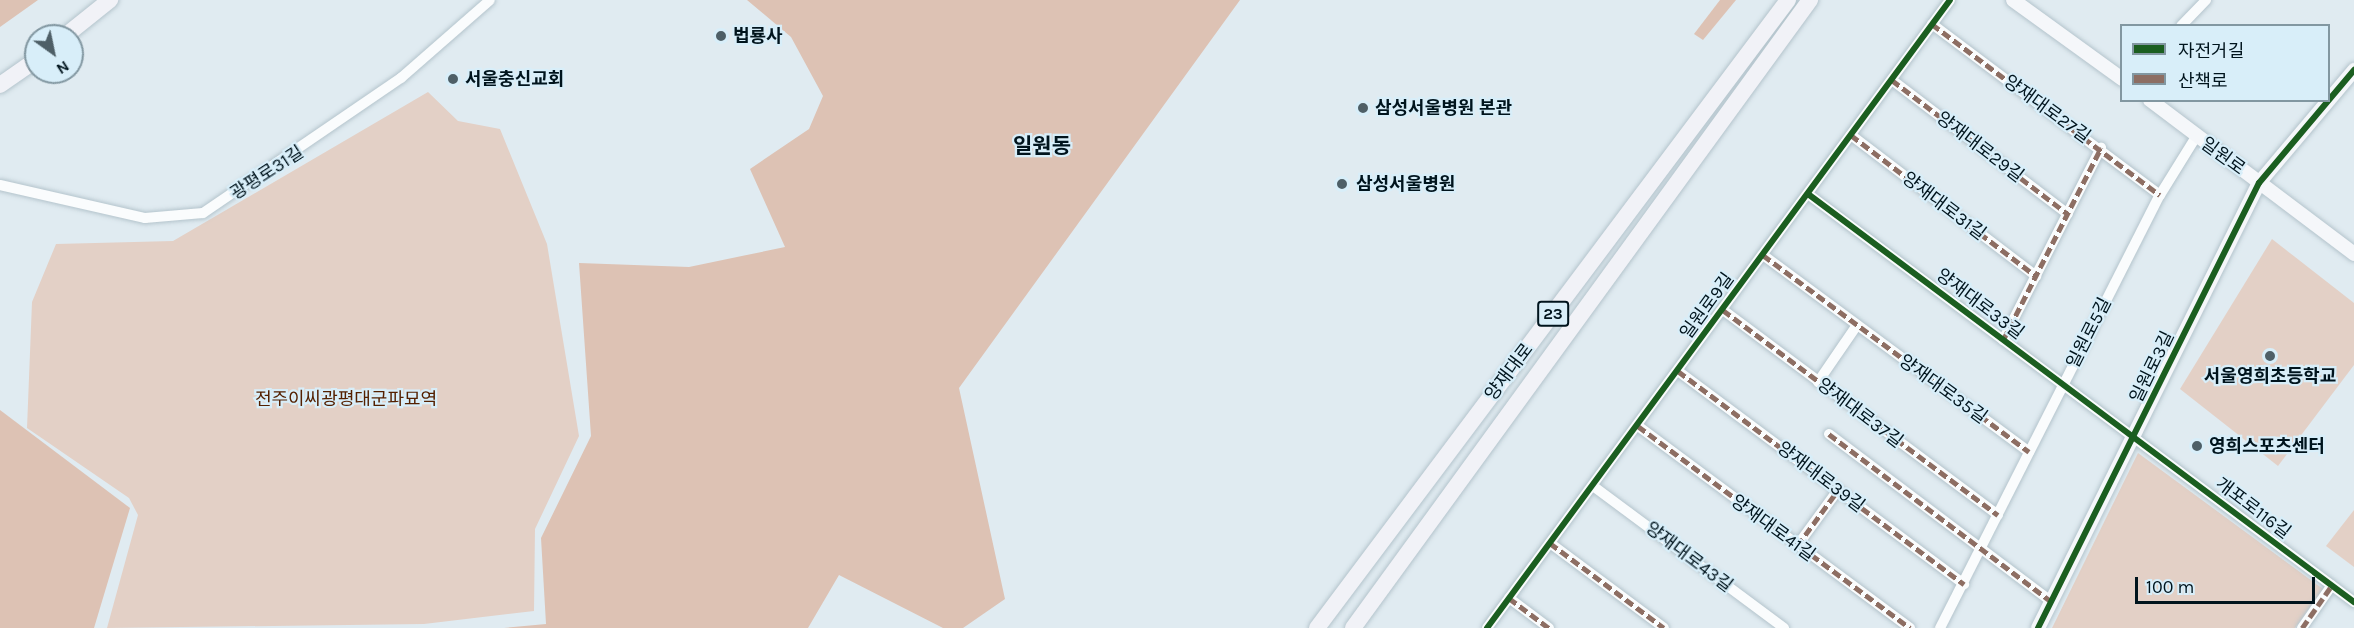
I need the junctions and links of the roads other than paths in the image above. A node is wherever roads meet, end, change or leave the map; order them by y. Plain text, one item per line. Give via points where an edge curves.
1 (110, 0) edge
2 (490, 0) edge
3 (1788, 0) edge
4 (1810, 0) edge
5 (1950, 0) edge
6 (2013, 0) edge
7 (2206, 0) edge
8 (80, 24) edge
9 (1932, 24) junction
10 (2183, 24) edge
11 (24, 68) edge
12 (2354, 70) edge
13 (2120, 78) edge
14 (1892, 80) junction
15 (0, 85) edge
16 (2330, 99) edge
17 (2152, 102) edge
18 (2327, 102) edge
19 (1851, 135) junction
20 (2196, 137) junction
21 (2101, 148) junction
22 (2259, 183) junction
23 (0, 185) edge
24 (1808, 194) junction
25 (2160, 195) junction
26 (2067, 214) junction
27 (2354, 254) edge
28 (1763, 255) junction
29 (2036, 276) junction
30 (1723, 310) junction
31 (1857, 325) junction
32 (2003, 340) junction
33 (1678, 370) junction
34 (1818, 381) junction
35 (2063, 384) junction
36 (1638, 426) junction
37 (1829, 434) dead end
38 (2134, 438) junction
39 (2029, 452) junction
40 (1593, 486) junction
41 (1838, 490) junction
42 (1998, 515) junction
43 (1550, 543) junction
44 (1797, 546) junction
45 (1981, 551) junction
46 (1964, 584) junction
47 (2332, 585) junction
48 (1509, 598) junction
49 (2051, 601) junction
50 (2354, 602) edge
51 (1317, 628) edge
52 (1353, 628) edge
53 (1487, 628) edge
54 (1549, 628) edge
55 (1664, 628) edge
56 (1784, 628) edge
57 (1910, 628) edge
58 (1940, 628) edge
59 (2038, 628) edge
60 (2302, 628) edge

1 - 8 main road
2 - 23 street, 광평로31길 via 401,78 203,213 145,218
3 - 51 main road, 양재대로 / 23
4 - 52 main road, 양재대로 / 23
5 - 9 street, 일원로9길
6 - 13 street
7 - 10 street
9 - 14 street, 일원로9길
9 - 21 street, 양재대로27길
11 - 15 main road
12 - 16 street, 일원로3길
14 - 19 street, 일원로9길
14 - 26 street, 양재대로29길
17 - 20 street, 일원로
18 - 22 street, 일원로3길
19 - 24 street, 일원로9길
19 - 29 street, 양재대로31길
20 - 22 street, 일원로
20 - 25 street, 일원로5길
21 - 25 street, 양재대로27길
21 - 26 street, 양재대로33길
22 - 27 street, 일원로
22 - 38 street, 일원로3길
24 - 28 street, 일원로9길
24 - 32 street, 양재대로33길
25 - 35 street, 일원로5길
26 - 29 street, 양재대로33길
28 - 30 street, 일원로9길
28 - 31 street, 양재대로35길
29 - 32 street, 양재대로33길
30 - 33 street, 일원로9길
30 - 34 street, 양재대로37길
31 - 34 street
31 - 39 street, 양재대로35길
32 - 35 street, 양재대로33길
33 - 36 street, 일원로9길
33 - 41 street, 양재대로39길
34 - 42 street, 양재대로37길
35 - 38 street, 양재대로33길
35 - 39 street, 일원로5길
36 - 40 street, 일원로9길
36 - 44 street, 양재대로41길
37 - 45 street
38 - 47 street, 개포로116길
38 - 49 street, 일원로3길
39 - 42 street, 일원로5길
40 - 43 street, 일원로9길
40 - 56 street, 양재대로43길
41 - 44 street
41 - 46 street, 양재대로39길
42 - 45 street, 일원로5길
43 - 48 street, 일원로9길
43 - 55 street
44 - 57 street, 양재대로41길
45 - 46 street, 일원로5길
45 - 49 street
46 - 58 street, 일원로5길
47 - 50 street, 개포로116길
47 - 60 street
48 - 53 street, 일원로9길
48 - 54 street
49 - 59 street, 일원로3길

